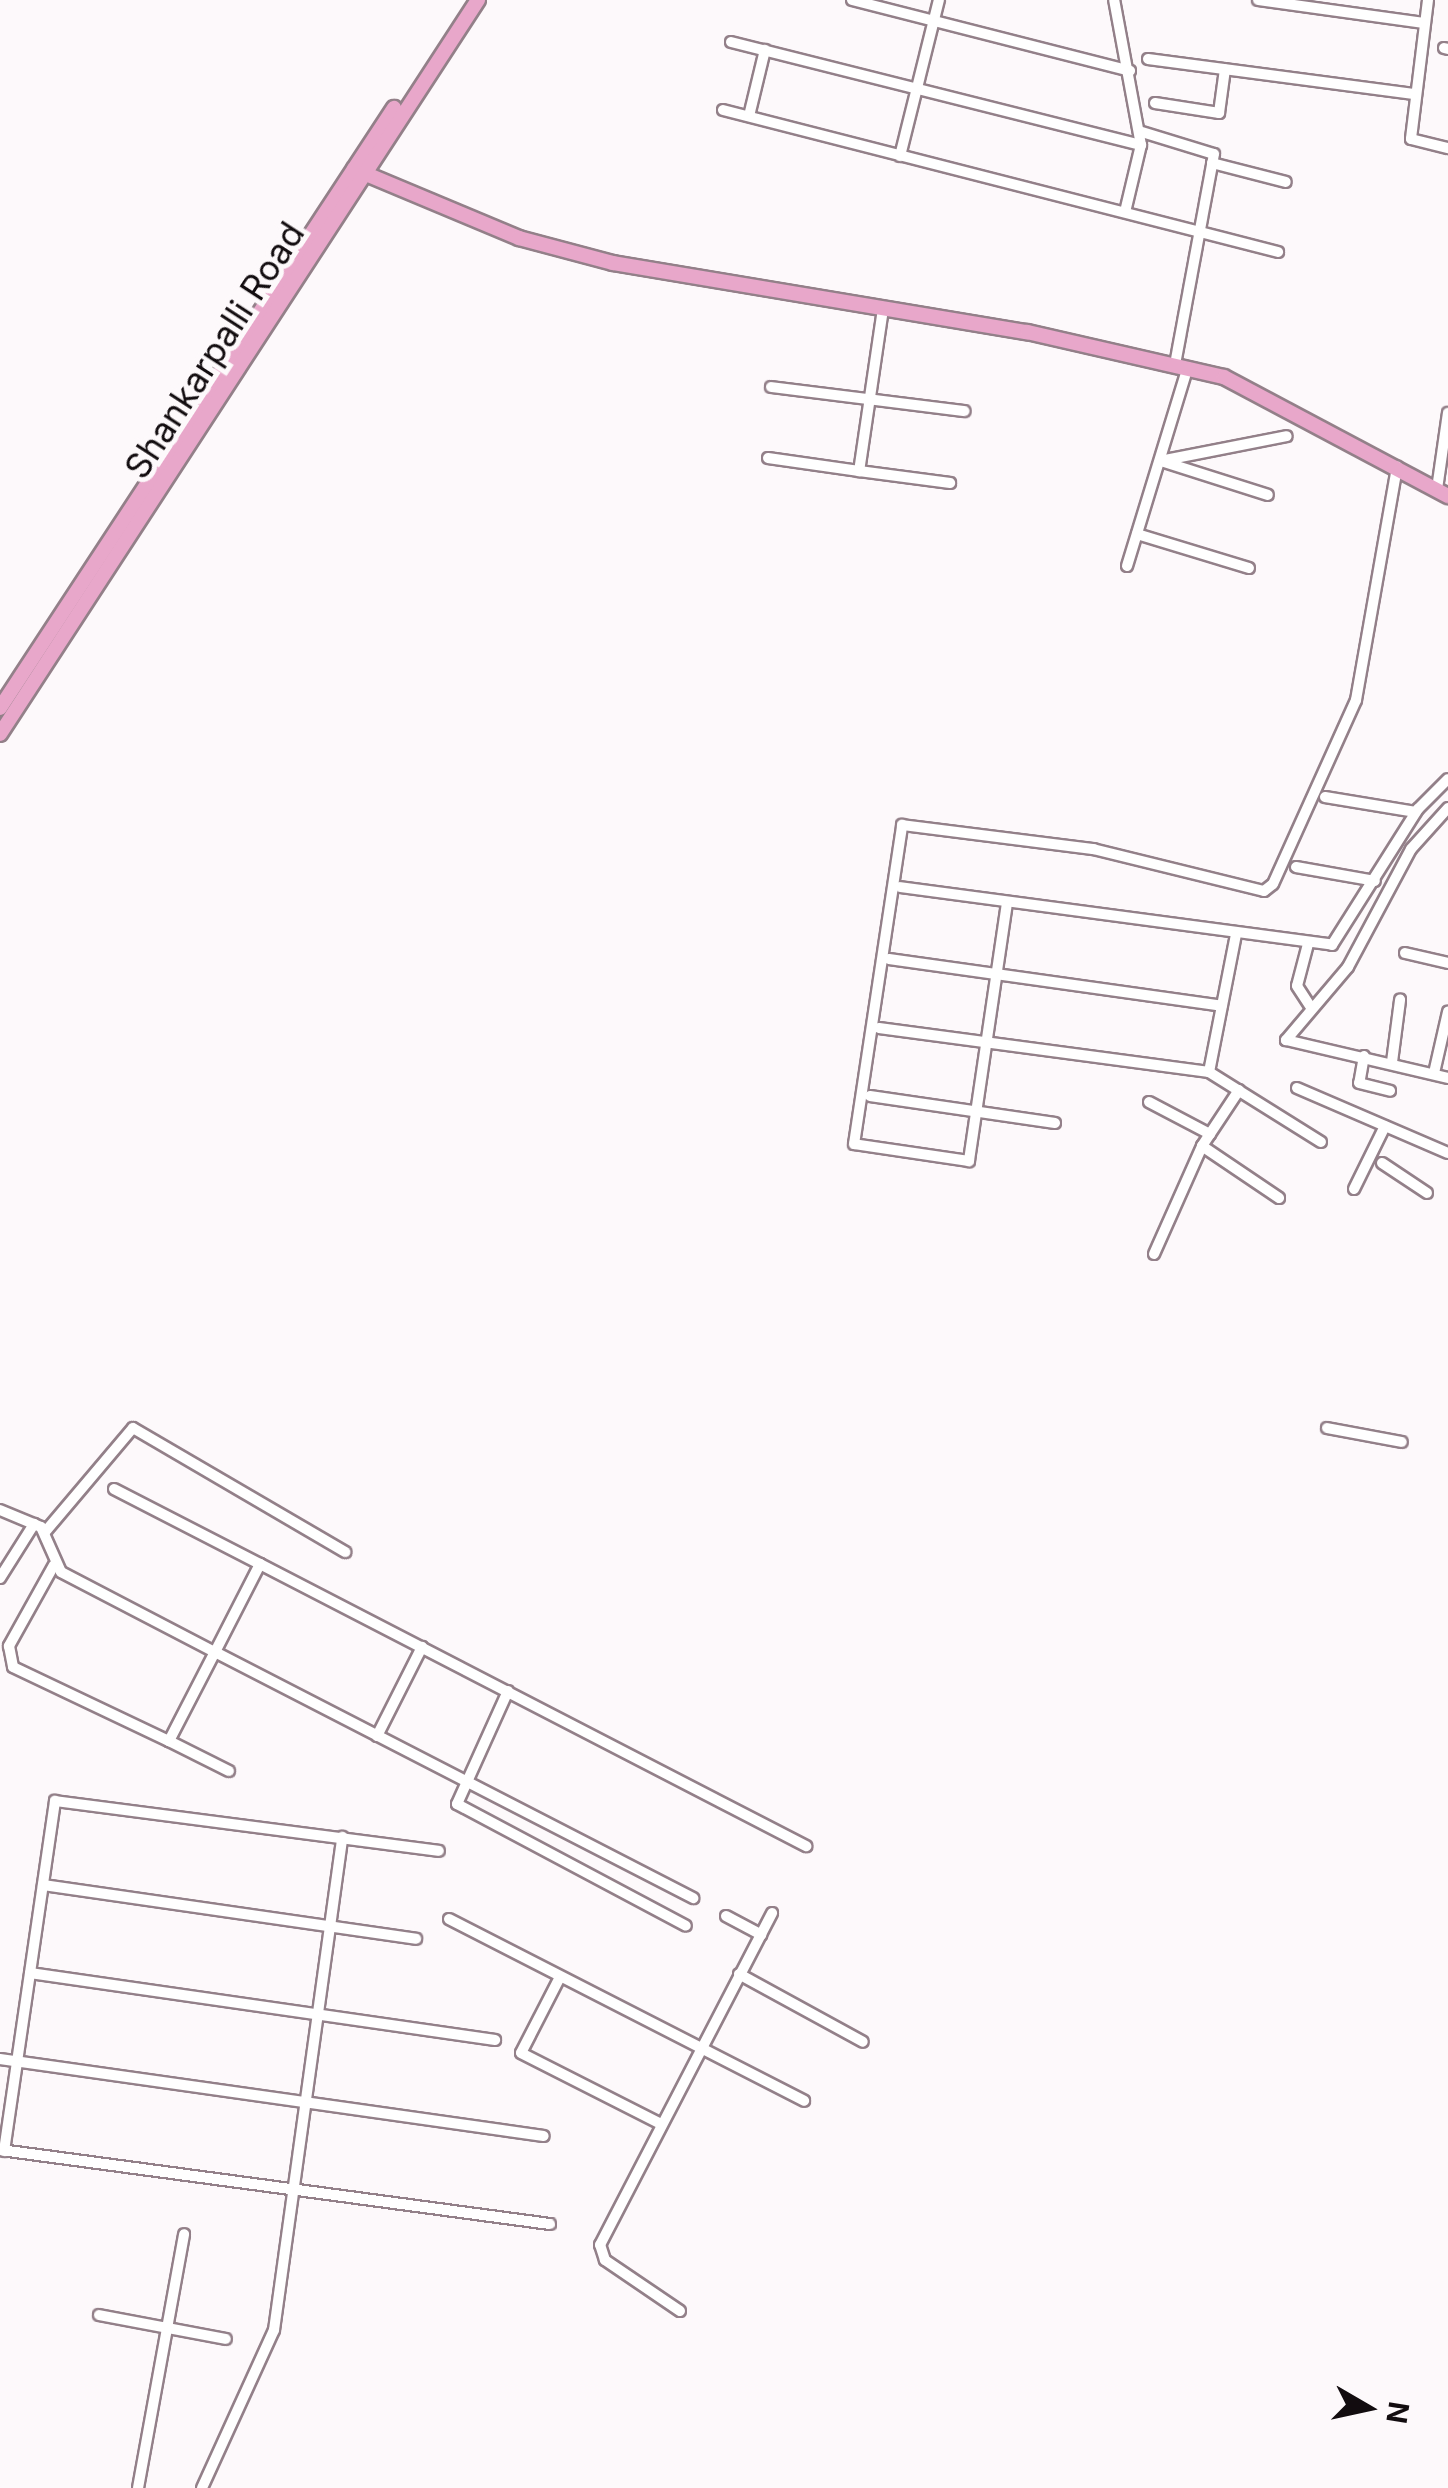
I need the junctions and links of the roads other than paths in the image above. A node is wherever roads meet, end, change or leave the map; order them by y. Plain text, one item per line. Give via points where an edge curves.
1 (468, 0) edge
2 (478, 0) edge
3 (852, 0) edge
4 (939, 0) edge
5 (1114, 0) edge
6 (1258, 0) edge
7 (1428, 0) edge
8 (934, 20) junction
9 (1424, 23) junction
10 (732, 42) dead end
11 (765, 50) junction
12 (1148, 59) dead end
13 (1225, 69) junction
14 (1130, 70) junction
15 (917, 88) junction
16 (1414, 94) junction
17 (1155, 103) dead end
18 (723, 110) dead end
19 (749, 116) junction
20 (1142, 132) junction
21 (1141, 145) junction
22 (1448, 148) edge
23 (900, 156) junction
24 (1212, 163) junction
25 (359, 172) junction
26 (1286, 182) dead end
27 (1124, 212) junction
28 (1196, 232) junction
29 (1278, 252) dead end
30 (883, 309) junction
31 (1182, 366) junction
32 (770, 387) dead end
33 (870, 399) junction
34 (965, 411) dead end
35 (1448, 412) edge
36 (1287, 436) dead end
37 (768, 458) dead end
38 (1160, 461) junction
39 (1398, 467) junction
40 (859, 471) junction
41 (950, 482) dead end
42 (1443, 492) edge
43 (1268, 494) dead end
44 (1136, 534) junction
45 (1127, 566) dead end
46 (1249, 568) dead end
47 (0, 708) edge
48 (0, 734) edge
49 (1448, 780) edge
50 (1325, 797) dead end
51 (1448, 808) edge
52 (1416, 812) junction
53 (1296, 868) dead end
54 (1375, 881) junction
55 (900, 887) dead end
56 (1007, 903) junction
57 (1236, 934) junction
58 (1308, 944) junction
59 (1405, 953) dead end
60 (890, 959) dead end
61 (1448, 962) edge
62 (997, 974) junction
63 (1400, 1000) dead end
64 (1222, 1006) junction
65 (1312, 1009) junction
66 (1448, 1016) edge
67 (879, 1028) dead end
68 (987, 1042) junction
69 (1364, 1056) junction
70 (1392, 1062) junction
71 (1208, 1072) junction
72 (1434, 1073) junction
73 (1448, 1078) edge
74 (1297, 1088) dead end
75 (1239, 1090) junction
76 (1390, 1091) dead end
77 (870, 1096) dead end
78 (1149, 1102) dead end
79 (976, 1112) junction
80 (1055, 1124) dead end
81 (1385, 1126) junction
82 (1210, 1134) junction
83 (1321, 1142) dead end
84 (1202, 1146) junction
85 (1448, 1153) edge
86 (1382, 1163) dead end
87 (1354, 1189) dead end
88 (1428, 1193) dead end
89 (1279, 1198) dead end
90 (1154, 1254) dead end
91 (1327, 1428) dead end
92 (1402, 1442) dead end
93 (114, 1489) dead end
94 (0, 1510) edge
95 (34, 1524) junction
96 (45, 1532) junction
97 (345, 1552) dead end
98 (260, 1564) junction
99 (54, 1565) junction
100 (0, 1578) edge
101 (422, 1647) junction
102 (215, 1652) junction
103 (508, 1691) junction
104 (377, 1736) junction
105 (169, 1741) junction
106 (229, 1771) dead end
107 (464, 1781) junction
108 (342, 1837) junction
109 (806, 1846) dead end
110 (439, 1851) dead end
111 (43, 1885) junction
112 (693, 1898) dead end
113 (772, 1913) dead end
114 (726, 1916) dead end
115 (448, 1920) dead end
116 (329, 1926) junction
117 (686, 1926) dead end
118 (760, 1935) junction
119 (416, 1938) dead end
120 (30, 1973) junction
121 (740, 1974) junction
122 (560, 1977) junction
123 (317, 2014) junction
124 (495, 2040) dead end
125 (863, 2042) dead end
126 (700, 2049) junction
127 (0, 2059) edge
128 (16, 2062) junction
129 (804, 2101) dead end
130 (305, 2102) junction
131 (661, 2124) junction
132 (544, 2136) dead end
133 (2, 2150) edge
134 (293, 2190) junction
135 (550, 2224) dead end
136 (184, 2234) dead end
137 (680, 2311) dead end
138 (100, 2315) dead end
139 (168, 2327) junction
140 (226, 2339) dead end
141 (138, 2488) edge
142 (202, 2488) edge

1 - 25 main road, Shankarpalli Road
2 - 25 main road, Shankarpalli Road
3 - 8 street
4 - 8 street
5 - 14 street
6 - 9 street
7 - 9 street
8 - 14 street
8 - 15 street
9 - 16 street
10 - 11 street
11 - 15 street
11 - 19 street
12 - 13 street
13 - 16 street
13 - 17 street via 1218,119
14 - 20 street
15 - 21 street
15 - 23 street
16 - 22 street via 1411,139
18 - 19 street
19 - 23 street
20 - 21 street
20 - 24 street via 1208,148
21 - 27 street
23 - 27 street
24 - 26 street
24 - 28 street
25 - 30 main road via 561,250
25 - 47 main road, Shankarpalli Road
25 - 48 main road, Shankarpalli Road
27 - 28 street
28 - 29 street
28 - 31 street
30 - 31 main road
30 - 33 street
31 - 38 street
31 - 39 main road via 1252,387
32 - 33 street
33 - 34 street
33 - 40 street
35 - 42 street
36 - 38 street
37 - 40 street
38 - 43 street
38 - 44 street
39 - 42 main road
39 - 79 street via 1356,700 1264,891 1093,848 902,826 854,1144 969,1162
40 - 41 street
44 - 45 street
44 - 46 street
49 - 52 street
50 - 52 street
51 - 65 street via 1411,850 1370,934
52 - 54 street
53 - 54 street
54 - 58 street via 1340,939
55 - 56 street
56 - 57 street
56 - 62 street
57 - 58 street
57 - 64 street
58 - 65 street via 1297,986
59 - 61 street
60 - 62 street
62 - 64 street
62 - 68 street
63 - 70 street
64 - 71 street
65 - 69 street via 1286,1040
66 - 72 street
67 - 68 street
68 - 71 street
68 - 79 street
69 - 70 street
69 - 76 street via 1359,1083
70 - 72 street
71 - 75 street
72 - 73 street
74 - 81 street
75 - 82 street
75 - 83 street
77 - 79 street
78 - 82 street
79 - 80 street
81 - 85 street
81 - 87 street
82 - 84 street
84 - 89 street
84 - 90 street
86 - 88 street
91 - 92 street
93 - 98 street
94 - 95 street
95 - 96 street
95 - 100 street
96 - 97 street via 133,1428
96 - 99 street
98 - 101 street
98 - 102 street
99 - 102 street
99 - 105 street via 8,1658
101 - 103 street
101 - 104 street
102 - 104 street
102 - 105 street
103 - 107 street
103 - 109 street
104 - 107 street
105 - 106 street
107 - 112 street
107 - 117 street via 456,1799 462,1810
108 - 110 street
108 - 111 street via 62,1798 52,1807
108 - 116 street
111 - 116 street
111 - 120 street
113 - 118 street
114 - 118 street
115 - 122 street
116 - 119 street
116 - 123 street
118 - 121 street
120 - 123 street
120 - 128 street
121 - 125 street
121 - 126 street
122 - 126 street
122 - 131 street via 521,2053
123 - 124 street
123 - 130 street
126 - 129 street
126 - 131 street
127 - 128 street
128 - 130 street
128 - 133 street
130 - 132 street
130 - 134 street
131 - 137 street via 600,2252
133 - 134 street
134 - 135 street
134 - 142 street via 266,2358
136 - 139 street
138 - 139 street
139 - 140 street
139 - 141 street

